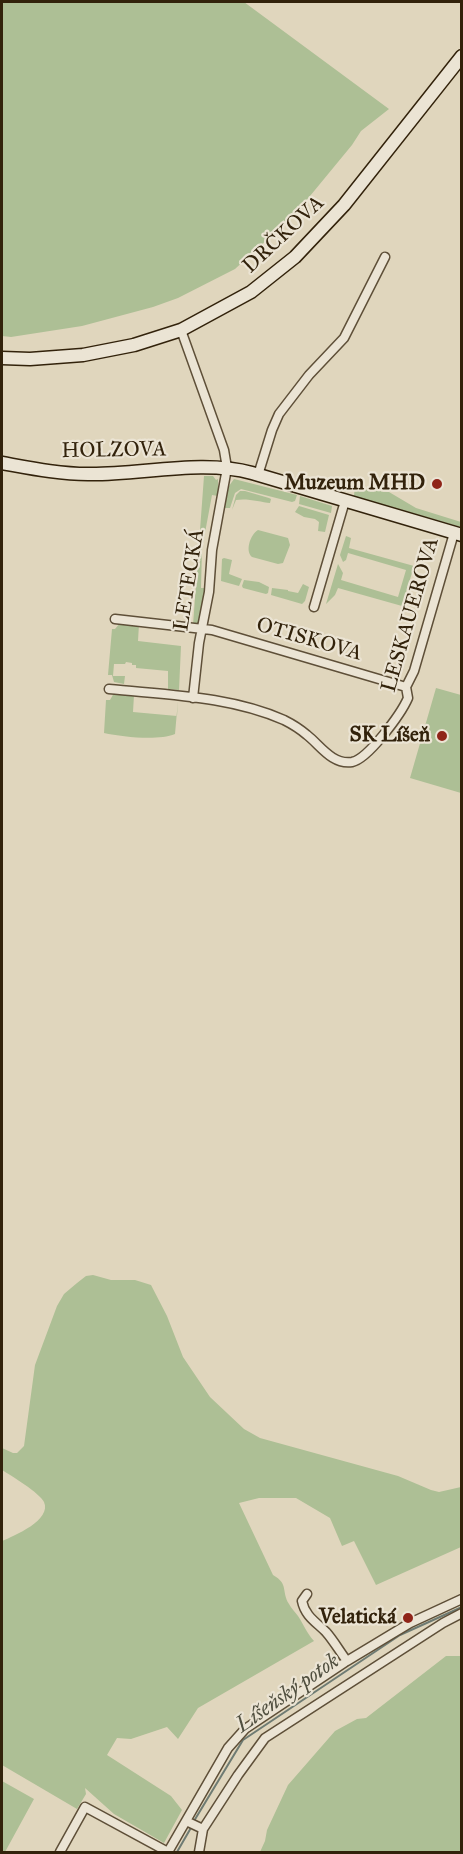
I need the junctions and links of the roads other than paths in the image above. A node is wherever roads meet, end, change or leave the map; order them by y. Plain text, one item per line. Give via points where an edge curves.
1 (462, 56) edge
2 (385, 257) dead end
3 (181, 330) junction
4 (2, 358) edge
5 (2, 463) edge
6 (227, 468) junction
7 (258, 475) junction
8 (345, 501) junction
9 (458, 534) edge
10 (314, 607) dead end
11 (115, 618) dead end
12 (202, 629) junction
13 (406, 687) junction
14 (109, 689) dead end
15 (193, 698) junction
16 (307, 1594) dead end
17 (462, 1599) edge
18 (462, 1613) edge
19 (440, 1617) junction
20 (347, 1661) junction
21 (194, 1825) junction
22 (60, 1852) edge
23 (168, 1852) edge
24 (199, 1852) edge

1 - 3 street, DRČKOVA via 344,205 295,257 251,292
2 - 7 street via 344,339 279,414
3 - 4 street, DRČKOVA via 83,355
3 - 6 street
5 - 6 street, HOLZOVA via 87,474
6 - 7 street, HOLZOVA
6 - 12 street, LETECKÁ
7 - 8 street, HOLZOVA
8 - 9 street, HOLZOVA
8 - 10 street
9 - 13 street, LESKAUEROVA
11 - 12 street, OTISKOVA
12 - 13 street, OTISKOVA
12 - 15 street, LETECKÁ
13 - 15 street, LESKAUEROVA via 408,697 368,753 347,762 333,758 304,732 282,720
14 - 15 street
16 - 20 street via 302,1601 304,1609
17 - 19 street
18 - 19 street
19 - 20 street via 410,1623
19 - 21 street via 265,1738
20 - 21 street via 238,1736 228,1748
21 - 23 street
21 - 24 street
22 - 23 street via 85,1807

